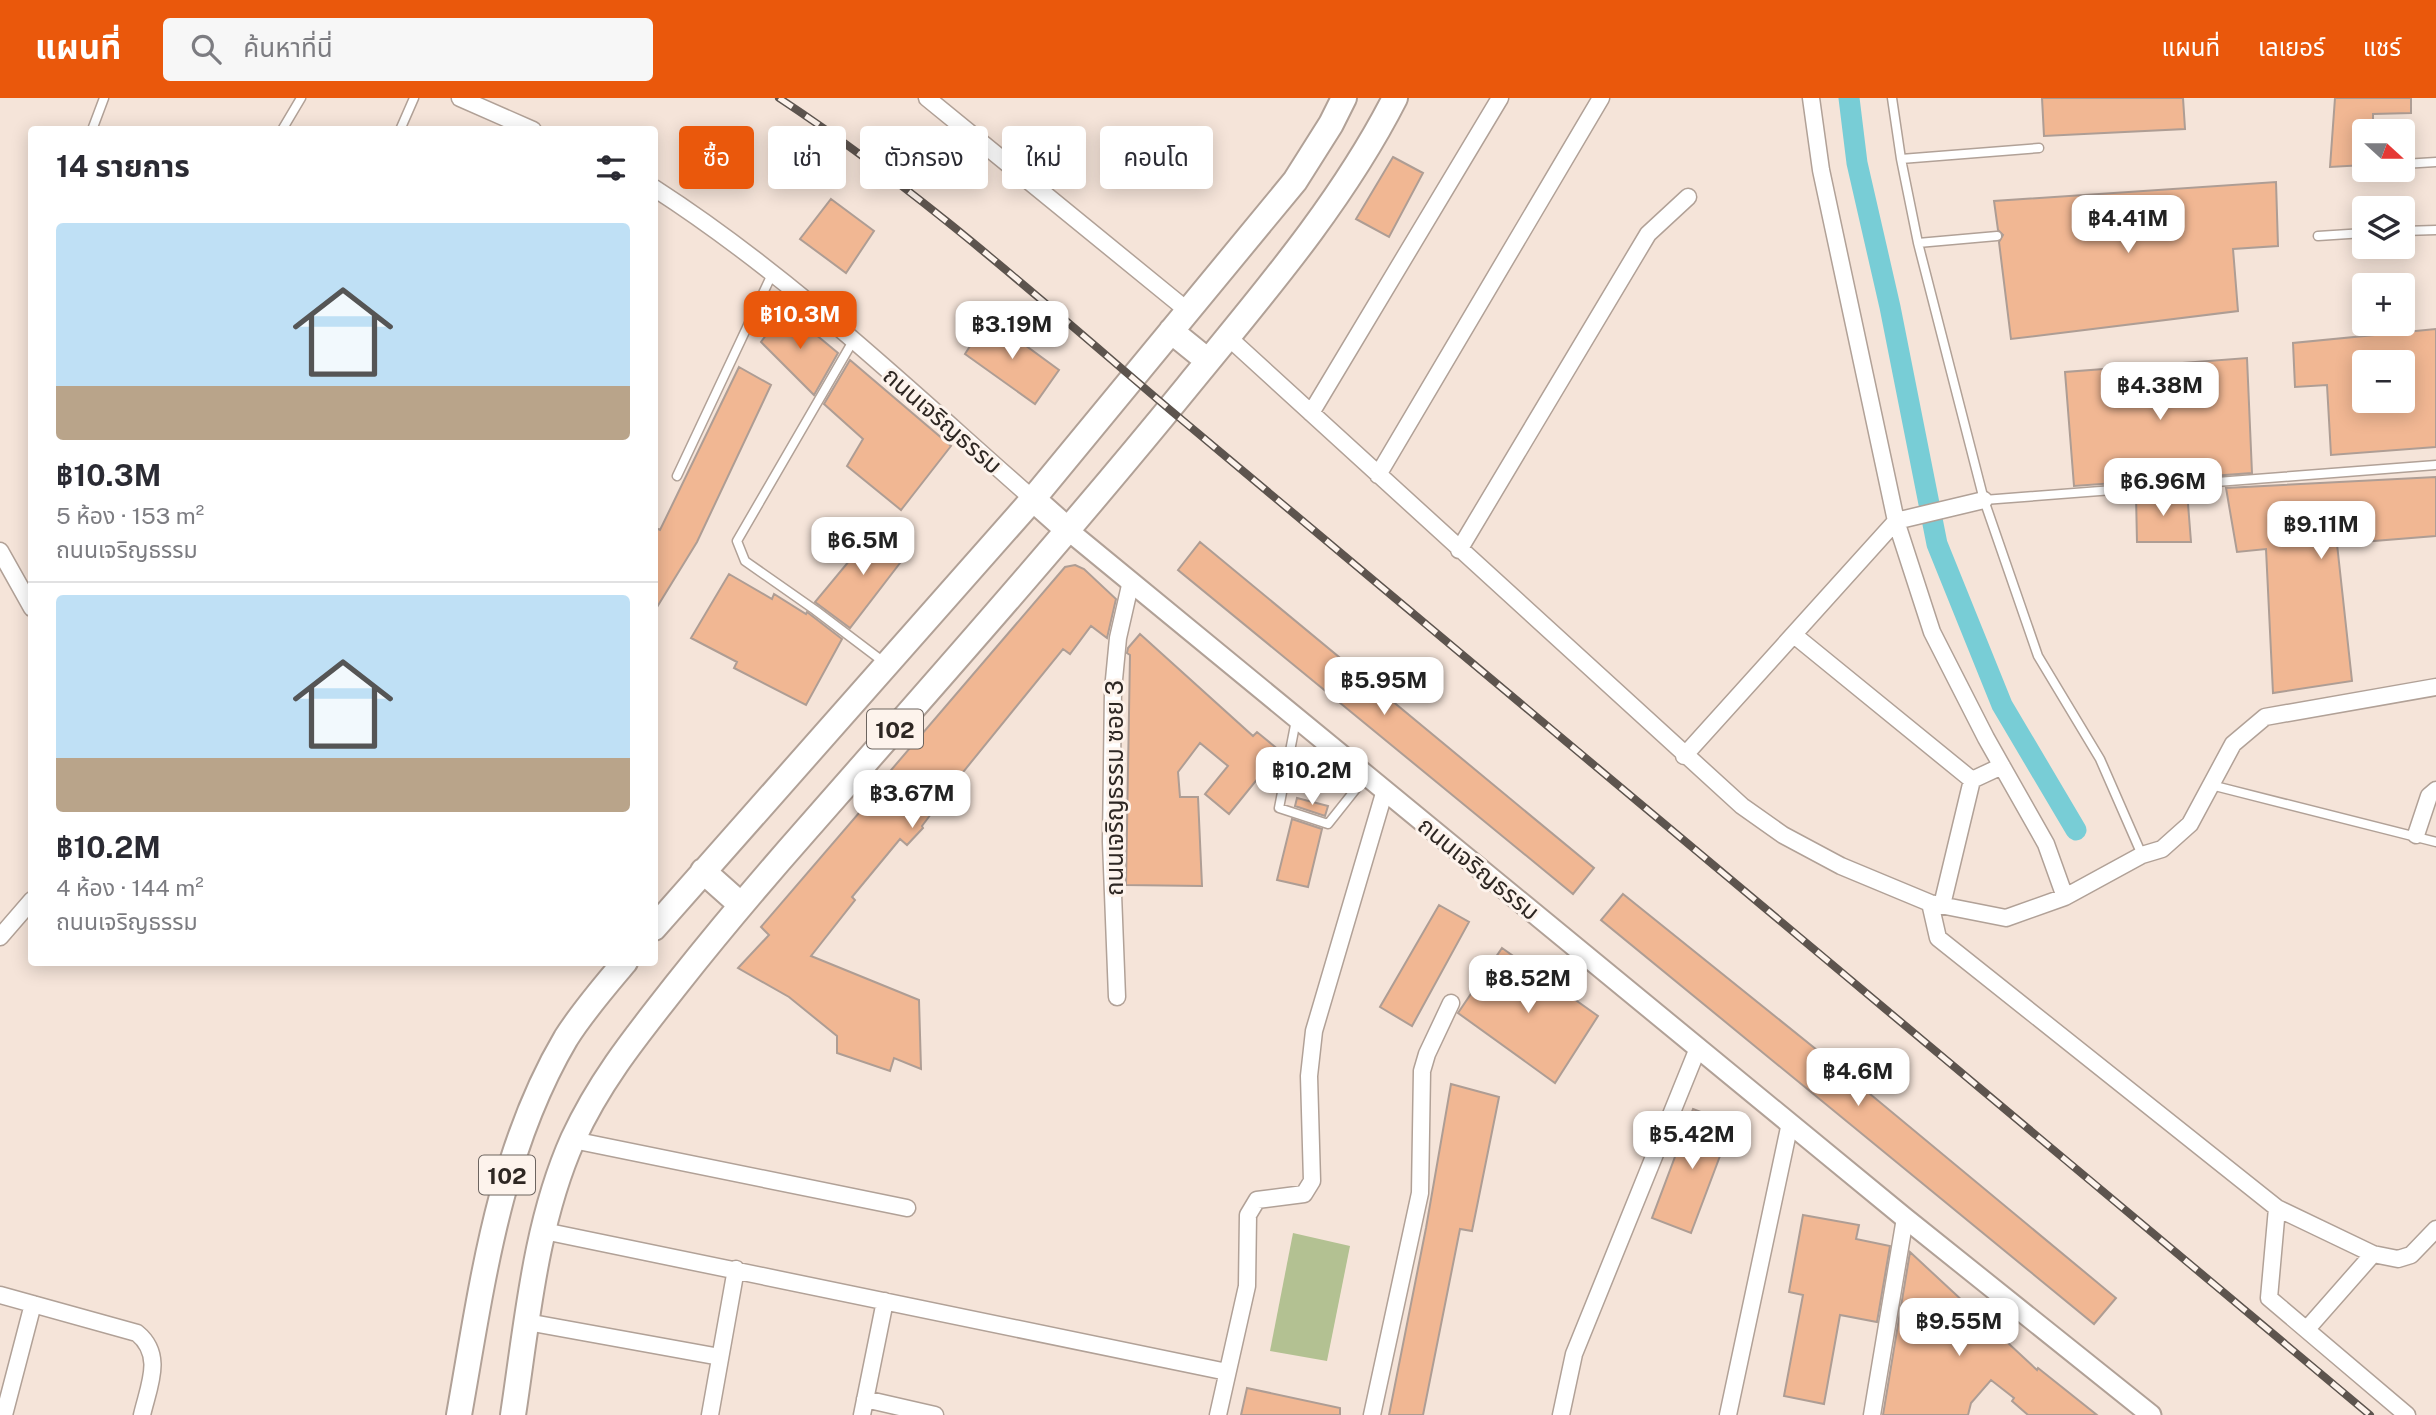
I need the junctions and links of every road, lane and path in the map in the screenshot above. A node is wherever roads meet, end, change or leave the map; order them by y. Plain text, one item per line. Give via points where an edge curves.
1 (104, 98) edge
2 (301, 98) edge
3 (414, 98) edge
4 (460, 98) edge
5 (927, 98) edge
6 (1344, 98) edge
7 (1395, 98) edge
8 (1500, 98) edge
9 (1601, 98) edge
10 (1811, 98) edge
11 (1892, 98) edge
12 (94, 126) edge
13 (284, 126) edge
14 (402, 126) edge
15 (524, 126) edge
16 (2039, 148) dead end
17 (1900, 159) junction
18 (2436, 162) edge
19 (2415, 163) edge
20 (658, 191) edge
21 (1688, 197) dead end
22 (2436, 230) edge
23 (2415, 231) edge
24 (2352, 234) edge
25 (1997, 236) dead end
26 (2318, 236) dead end
27 (1918, 243) junction
28 (773, 272) junction
29 (1188, 311) junction
30 (1171, 331) junction
31 (1228, 337) junction
32 (853, 341) junction
33 (1208, 361) junction
34 (1311, 413) junction
35 (2436, 465) edge
36 (1378, 475) junction
37 (677, 476) dead end
38 (1033, 499) junction
39 (1984, 500) junction
40 (1896, 522) junction
41 (1069, 531) junction
42 (1459, 550) junction
43 (0, 551) edge
44 (1131, 581) junction
45 (28, 601) edge
46 (1794, 635) junction
47 (885, 663) junction
48 (2436, 687) edge
49 (1296, 717) junction
50 (1684, 756) junction
51 (2002, 766) junction
52 (1367, 775) junction
53 (1972, 780) junction
54 (2211, 785) junction
55 (1385, 790) junction
56 (2436, 790) edge
57 (2416, 835) junction
58 (2436, 842) edge
59 (2142, 855) junction
60 (703, 871) junction
61 (2064, 897) junction
62 (740, 904) junction
63 (1936, 904) junction
64 (28, 905) edge
65 (658, 923) edge
66 (0, 937) edge
67 (622, 966) edge
68 (1116, 997) dead end
69 (1451, 1003) dead end
70 (1698, 1048) junction
71 (1790, 1123) junction
72 (573, 1140) junction
73 (906, 1208) dead end
74 (2277, 1208) junction
75 (1905, 1218) junction
76 (2436, 1229) edge
77 (544, 1231) junction
78 (2373, 1254) junction
79 (736, 1269) junction
80 (0, 1295) edge
81 (885, 1301) junction
82 (33, 1304) junction
83 (527, 1322) junction
84 (2307, 1329) junction
85 (720, 1357) junction
86 (1227, 1373) junction
87 (864, 1407) edge
88 (3, 1414) edge
89 (142, 1415) edge
90 (459, 1415) edge
91 (513, 1415) edge
92 (710, 1415) edge
93 (935, 1415) edge
94 (1218, 1415) edge
95 (1372, 1415) edge
96 (1561, 1415) edge
97 (1728, 1415) edge
98 (1872, 1415) edge
99 (2151, 1415) edge
100 (2407, 1415) edge

1 - 12 lane
2 - 13 lane
3 - 14 lane
4 - 15 street
5 - 29 street
6 - 29 main road, 102 via 1296,181
7 - 31 main road, 102 via 1335,201
8 - 34 street
9 - 36 street
10 - 40 street via 1821,170
11 - 17 lane
16 - 17 lane
17 - 27 lane
18 - 19 lane
20 - 28 street, ถนนเจริญธรรม
21 - 42 street via 1648,234
22 - 23 lane
24 - 26 lane
25 - 27 lane
27 - 39 lane
28 - 32 street, ถนนเจริญธรรม
28 - 37 lane
29 - 30 main road, 102
30 - 33 main road
30 - 38 main road, 102
31 - 33 main road, 102
31 - 34 street
32 - 38 street, ถนนเจริญธรรม
32 - 47 lane via 737,541 745,561
33 - 41 main road, 102
34 - 36 street
35 - 39 lane
36 - 42 street
38 - 41 main road
38 - 47 main road, 102
39 - 40 street
39 - 59 lane via 2038,656 2100,759
40 - 46 street
40 - 51 street via 1932,632
41 - 44 street, ถนนเจริญธรรม
41 - 62 main road, 102
42 - 50 street
43 - 45 street
44 - 49 street, ถนนเจริญธรรม
44 - 68 street, ถนนเจริญธรรม ซอย 3 via 1118,638 1113,690
46 - 50 street
46 - 53 street
47 - 60 main road, 102
48 - 54 street via 2265,716 2233,744
49 - 52 street, ถนนเจริญธรรม
49 - 52 lane via 1279,808 1328,824
50 - 63 street via 1783,835 1841,866
51 - 53 street
51 - 61 street via 2046,844
52 - 55 street, ถนนเจริญธรรม
53 - 63 street
54 - 57 lane
54 - 59 street via 2190,824 2162,849
55 - 70 street, ถนนเจริญธรรม
55 - 86 street via 1314,1031 1309,1076 1312,1181 1304,1194 1257,1200 1248,1215 1247,1286
56 - 57 street via 2429,796
57 - 58 lane
59 - 61 street
60 - 62 main road
60 - 65 main road, 102
61 - 63 street via 2006,918
62 - 72 main road, 102 via 598,1088
63 - 74 street via 1938,938
64 - 66 street
67 - 90 main road, 102 via 567,1038 536,1095 515,1152 489,1242
69 - 95 street via 1422,1071 1420,1193
70 - 71 street, ถนนเจริญธรรม
70 - 96 street via 1574,1354
71 - 75 street, ถนนเจริญธรรม
71 - 97 street
72 - 73 street
72 - 77 main road, 102
74 - 78 street
74 - 84 street via 2269,1298
75 - 98 street
75 - 99 street, ถนนเจริญธรรม
76 - 78 street via 2411,1255 2398,1259
77 - 79 street
77 - 83 main road, 102
78 - 84 street
79 - 81 street
79 - 85 street
80 - 82 street
81 - 86 street
81 - 87 street
82 - 88 street
82 - 89 street via 137,1333 145,1340 154,1356
83 - 85 street
83 - 91 main road, 102
84 - 100 street
85 - 92 street
86 - 94 street
87 - 93 street

